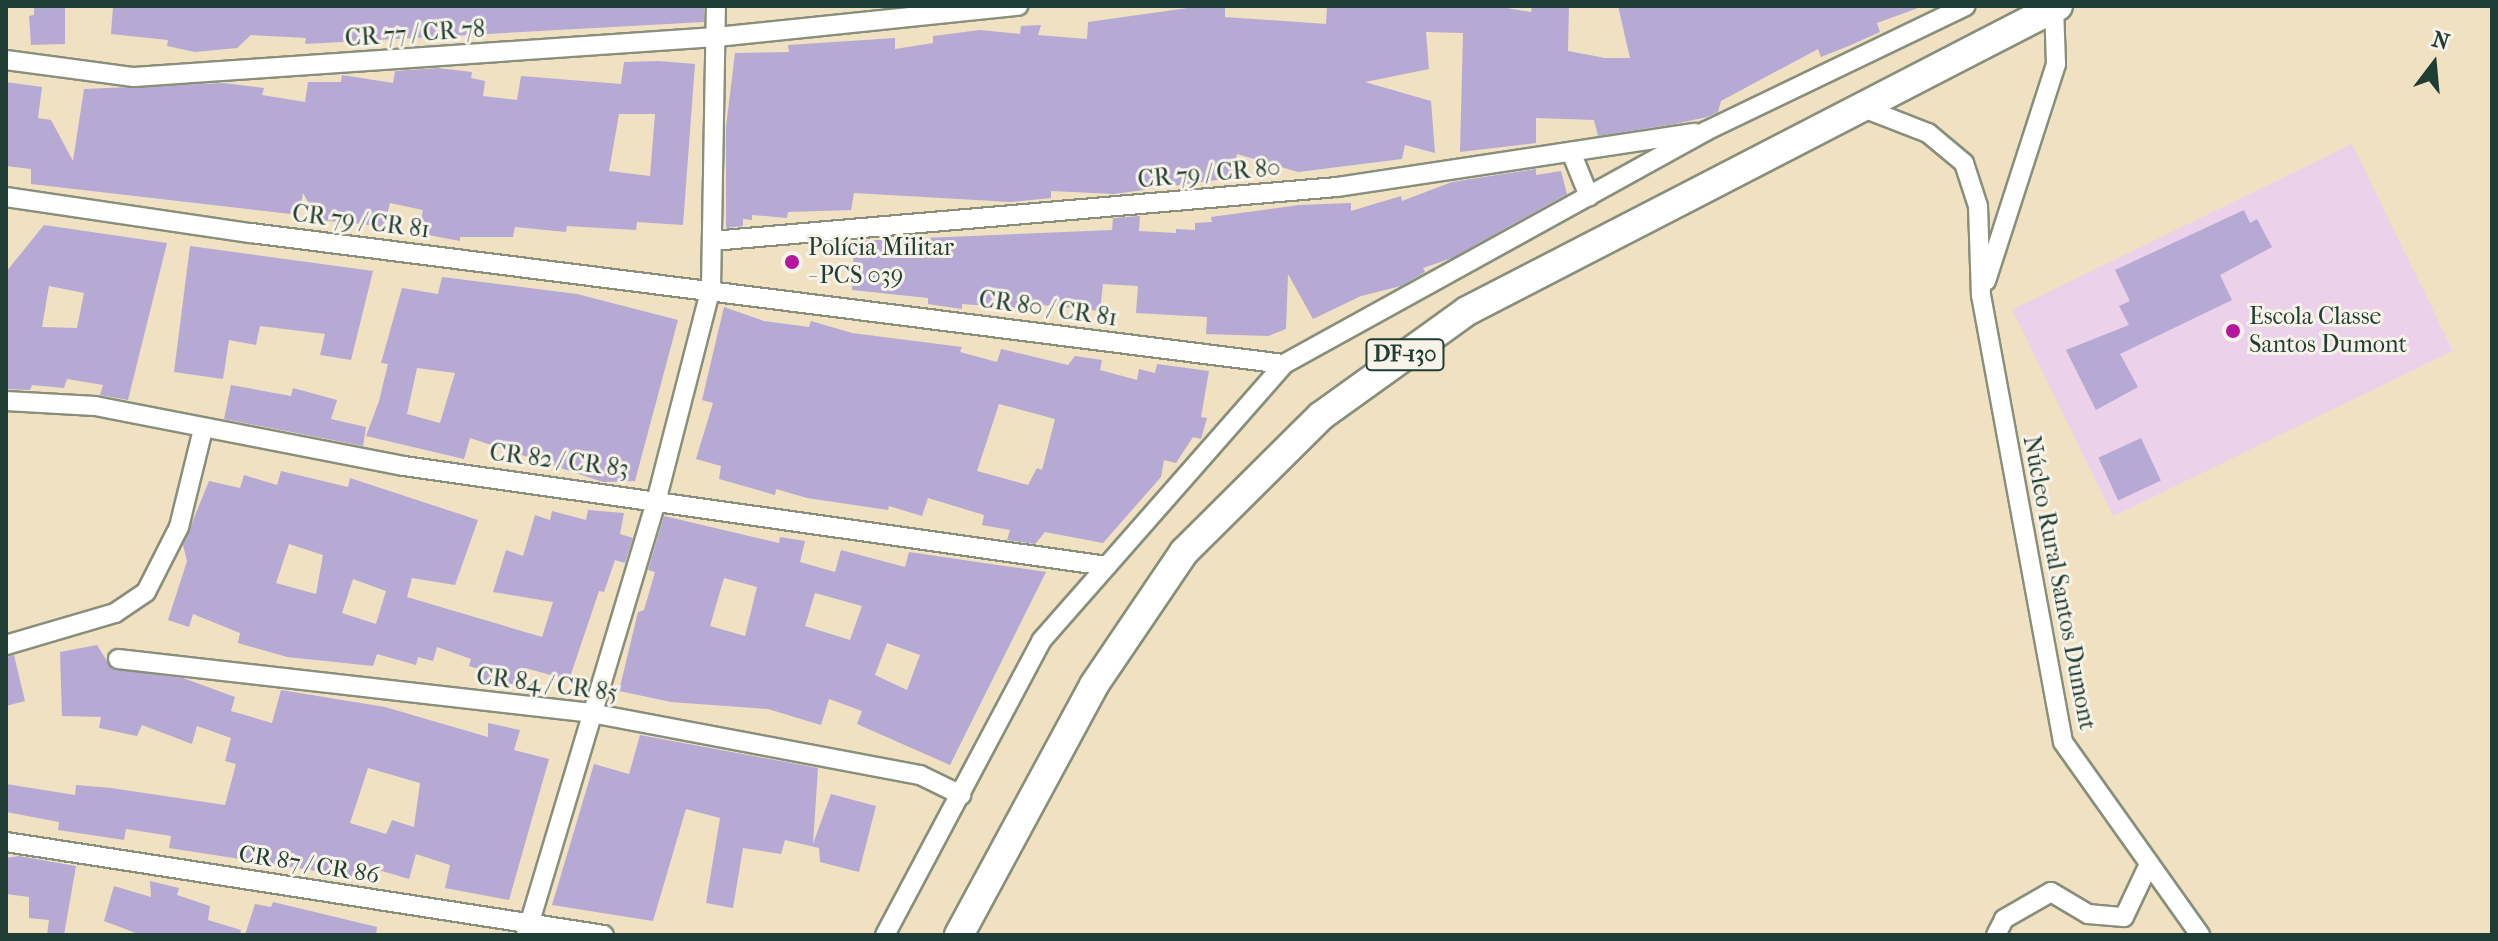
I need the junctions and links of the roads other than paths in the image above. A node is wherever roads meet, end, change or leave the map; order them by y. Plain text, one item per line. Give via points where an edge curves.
1 (716, 6) edge
2 (1018, 6) edge
3 (1966, 6) edge
4 (2056, 7) edge
5 (716, 37) junction
6 (6, 60) edge
7 (1861, 107) junction
8 (1706, 131) junction
9 (1571, 152) junction
10 (1589, 196) junction
11 (6, 197) edge
12 (712, 241) junction
13 (711, 288) junction
14 (1981, 295) junction
15 (1284, 364) junction
16 (6, 401) edge
17 (203, 429) junction
18 (657, 498) junction
19 (1107, 566) junction
20 (6, 645) edge
21 (118, 659) dead end
22 (591, 713) junction
23 (961, 795) junction
24 (6, 842) edge
25 (2149, 864) junction
26 (527, 929) edge
27 (604, 935) edge
28 (885, 935) edge
29 (959, 935) edge
30 (1996, 935) edge
31 (2200, 935) edge

1 - 5 street
2 - 5 street, CR 77 / CR 78
3 - 8 street
4 - 7 main road, DF-130
4 - 14 street, Núcleo Rural Santos Dumont via 2056,64
5 - 6 street, CR 77 / CR 78 via 134,77
5 - 12 street
7 - 14 street, Núcleo Rural Santos Dumont via 1928,133 1964,163 1978,206
7 - 29 main road, DF-130 via 1467,311 1321,416 1184,552 1094,685
8 - 9 street, CR 79 / CR 80
8 - 10 street
9 - 10 street
9 - 12 street, CR 79 / CR 80 via 1337,187
10 - 15 street
11 - 13 street, CR 79 / CR 81 via 251,233
12 - 13 street
13 - 15 street, CR 80 / CR 81
13 - 18 street
14 - 25 street, Núcleo Rural Santos Dumont via 2063,742
15 - 19 street
16 - 17 street, CR 82 / CR 83 via 95,406
17 - 18 street, CR 82 / CR 83 via 404,466
17 - 20 street via 179,527 146,592 115,613
18 - 19 street, CR 82 / CR 83
18 - 22 street
19 - 23 street via 1041,641
21 - 22 street, CR 84 / CR 85
22 - 23 street, CR 84 / CR 85 via 920,775
22 - 26 street
23 - 28 street
24 - 26 street, CR 87 / CR 86
25 - 30 street via 2124,917 2088,914 2051,892 2004,919
25 - 31 street, Núcleo Rural Santos Dumont
26 - 27 street, CR 87 / CR 86

